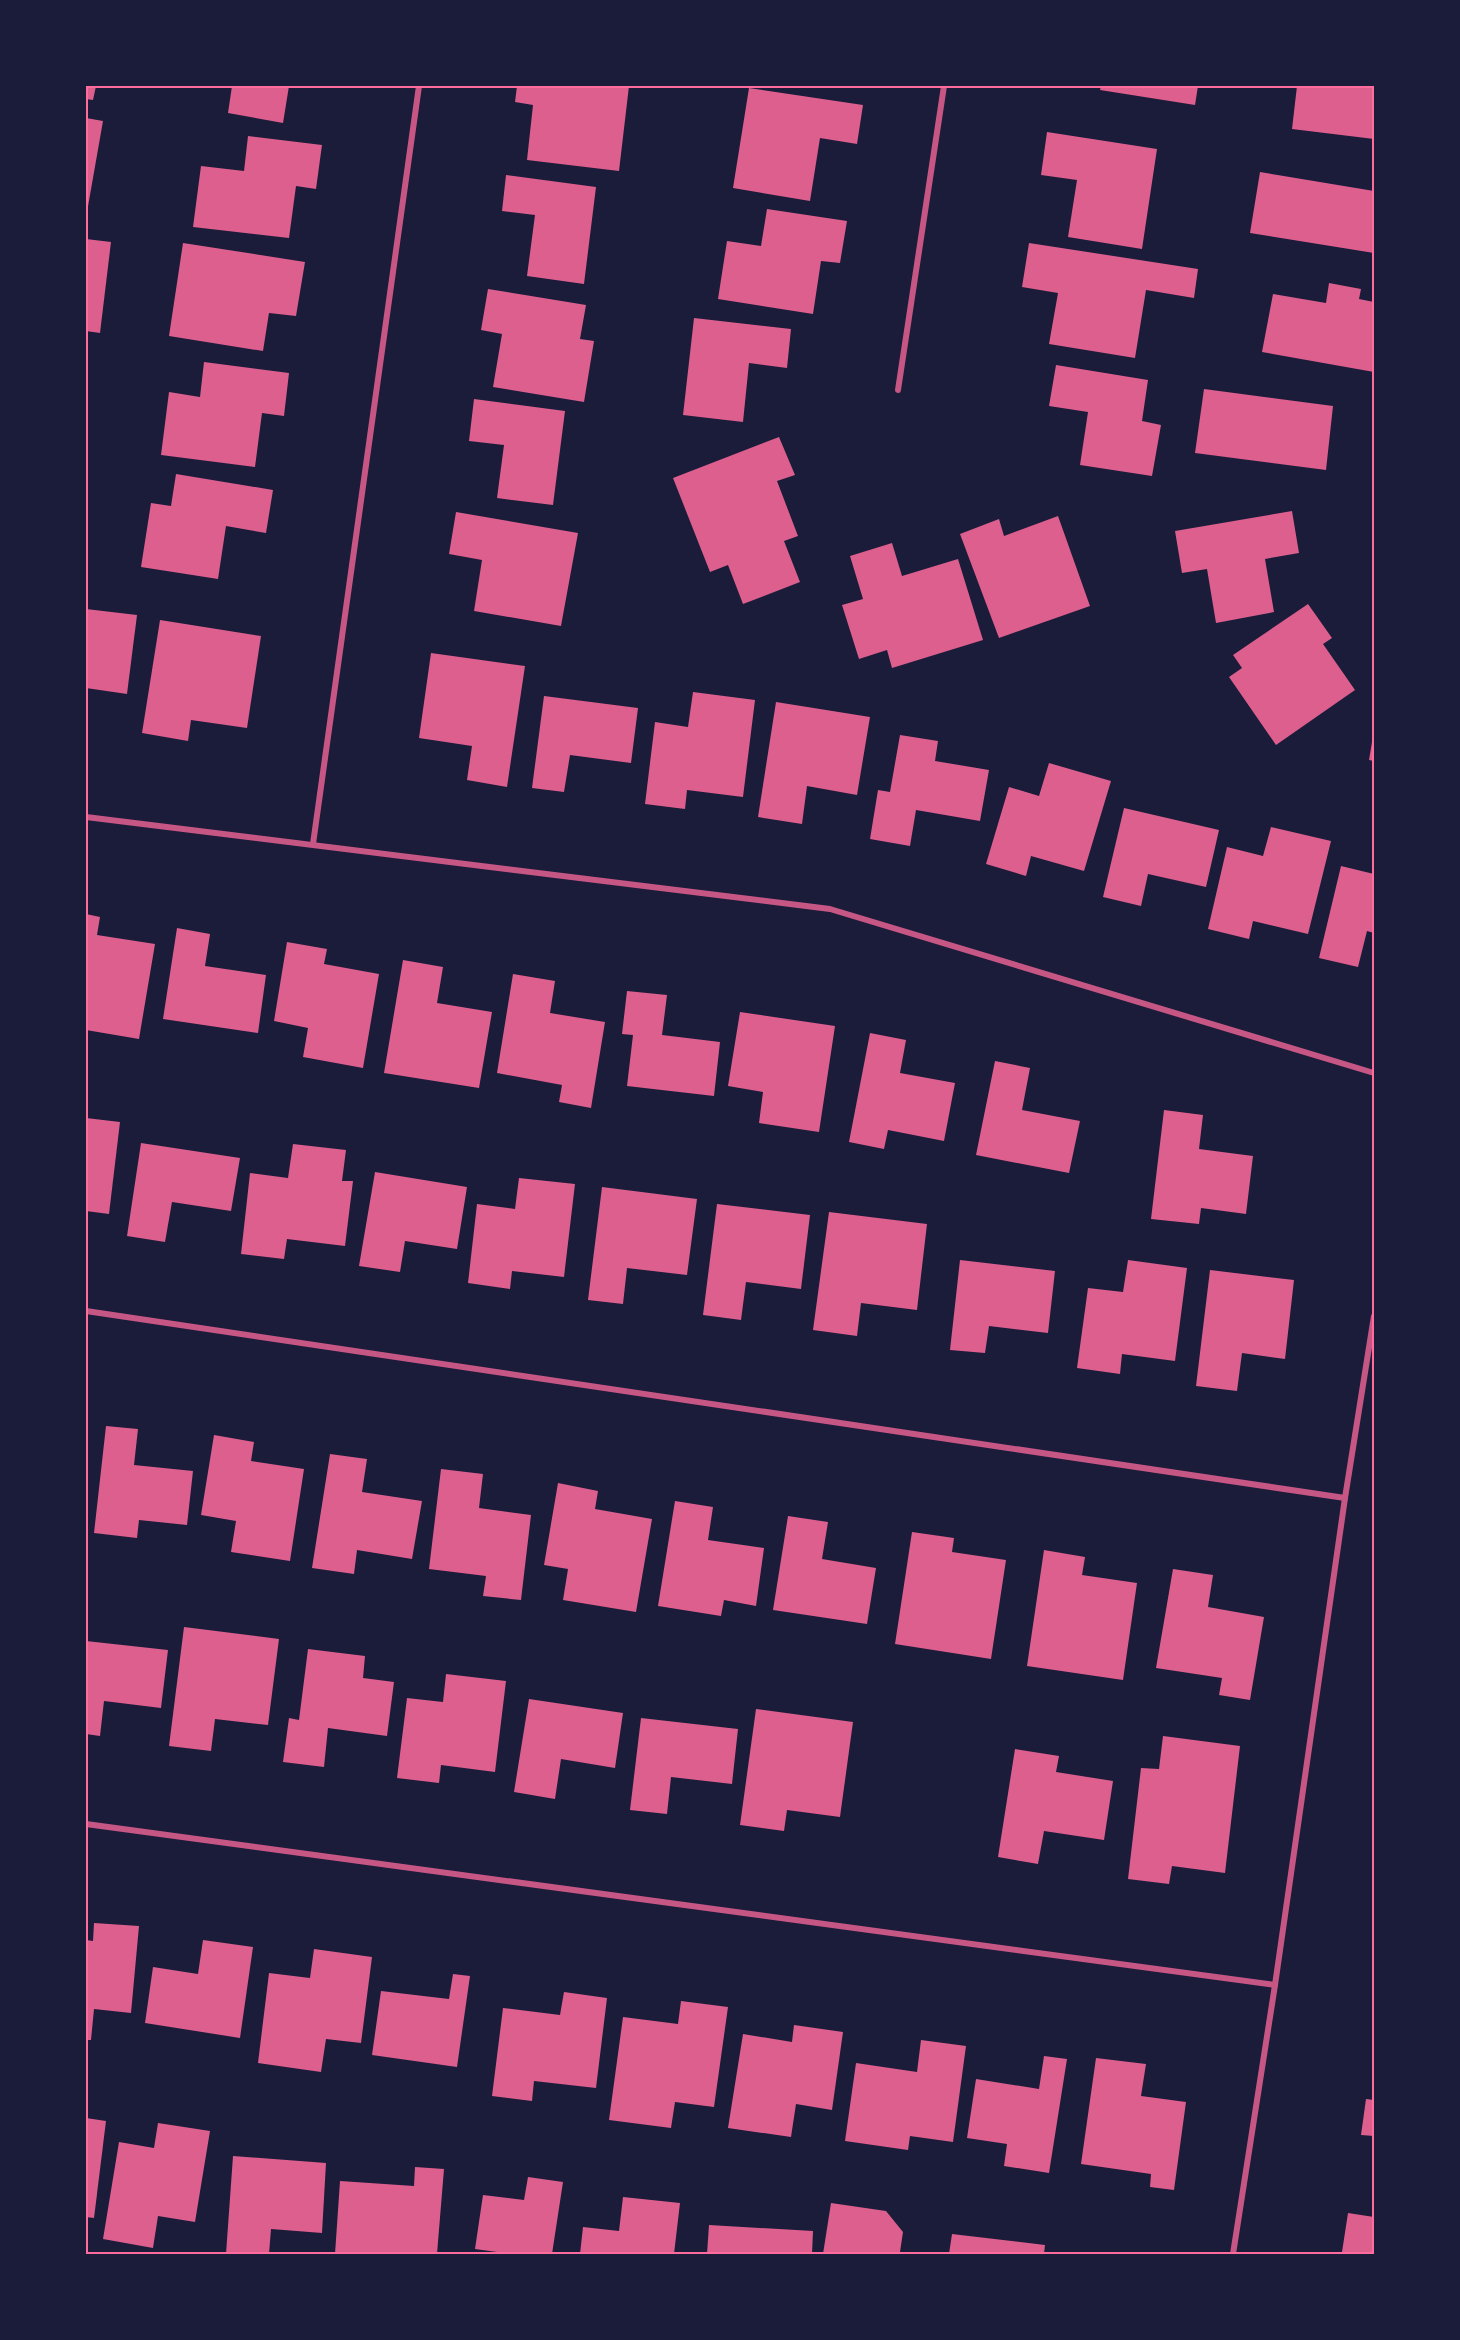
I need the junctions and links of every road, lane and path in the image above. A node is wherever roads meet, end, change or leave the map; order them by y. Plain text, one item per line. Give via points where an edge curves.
1 (419, 86) edge
2 (945, 86) edge
3 (898, 390) dead end
4 (86, 817) edge
5 (313, 844) junction
6 (1374, 1073) edge
7 (86, 1311) edge
8 (1374, 1316) edge
9 (1345, 1497) junction
10 (86, 1824) edge
11 (1275, 1985) junction
12 (1233, 2254) edge

1 - 5 street
2 - 3 street
4 - 5 street
5 - 6 street via 830,909
7 - 9 street
8 - 9 street
9 - 11 street
10 - 11 street
11 - 12 street

